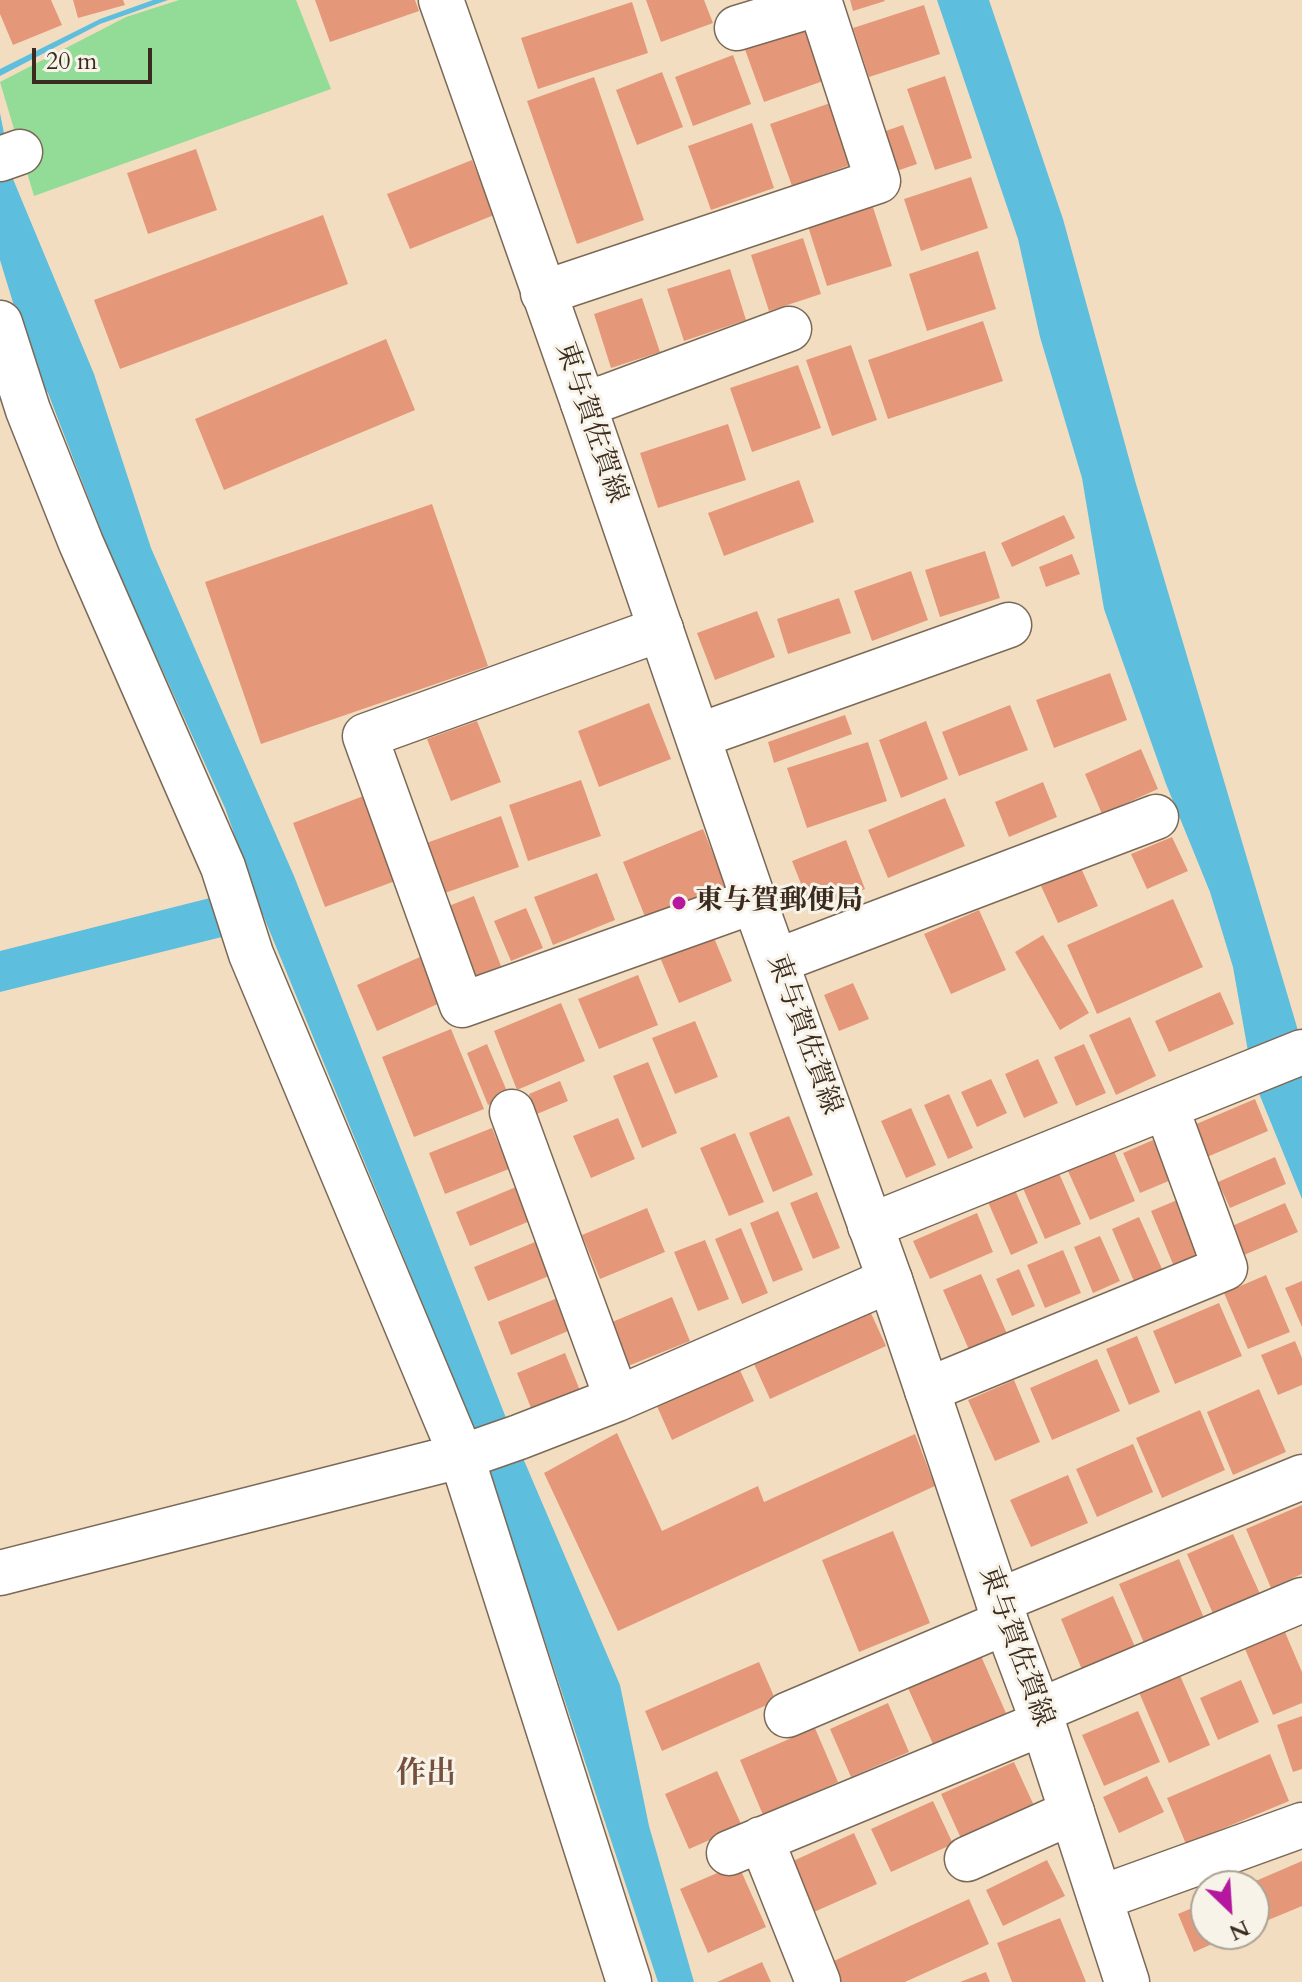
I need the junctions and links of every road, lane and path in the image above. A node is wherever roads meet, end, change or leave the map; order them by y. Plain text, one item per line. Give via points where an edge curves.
1 (441, 0) edge
2 (819, 1) edge
3 (737, 28) dead end
4 (543, 293) junction
5 (789, 329) dead end
6 (2, 331) edge
7 (583, 403) junction
8 (17, 408) edge
9 (1009, 625) dead end
10 (661, 629) junction
11 (698, 736) junction
12 (1156, 817) dead end
13 (754, 901) junction
14 (777, 961) junction
15 (1302, 1052) edge
16 (1166, 1107) junction
17 (512, 1112) dead end
18 (870, 1226) junction
19 (890, 1280) junction
20 (927, 1390) junction
21 (617, 1399) junction
22 (468, 1454) junction
23 (1302, 1477) edge
24 (0, 1573) edge
25 (1302, 1600) edge
26 (1002, 1612) junction
27 (787, 1715) dead end
28 (1041, 1717) junction
29 (1072, 1812) junction
30 (1302, 1825) edge
31 (967, 1859) dead end
32 (1100, 1898) junction
33 (629, 1982) edge
34 (818, 1982) edge
35 (1127, 1982) edge

1 - 4 street, 東与賀佐賀線
2 - 3 street
2 - 4 street via 878,181
4 - 7 street, 東与賀佐賀線
5 - 7 street
6 - 8 street
7 - 10 street, 東与賀佐賀線
8 - 22 street via 223,867 251,954
9 - 11 street
10 - 11 street, 東与賀佐賀線
10 - 13 street via 365,736 462,1005
11 - 13 street, 東与賀佐賀線
12 - 14 street
13 - 14 street, 東与賀佐賀線
14 - 18 street, 東与賀佐賀線
15 - 16 street
16 - 18 street
16 - 20 street via 1225,1268
17 - 21 street
18 - 19 street, 東与賀佐賀線
19 - 20 street, 東与賀佐賀線
19 - 21 street
20 - 26 street, 東与賀佐賀線
21 - 22 street
22 - 24 street
22 - 33 street
23 - 26 street
25 - 28 street
26 - 27 street
26 - 28 street, 東与賀佐賀線
28 - 29 street, 東与賀佐賀線
28 - 34 street via 745,1846
29 - 31 street
29 - 32 street, 東与賀佐賀線
30 - 32 street
32 - 35 street, 東与賀佐賀線

